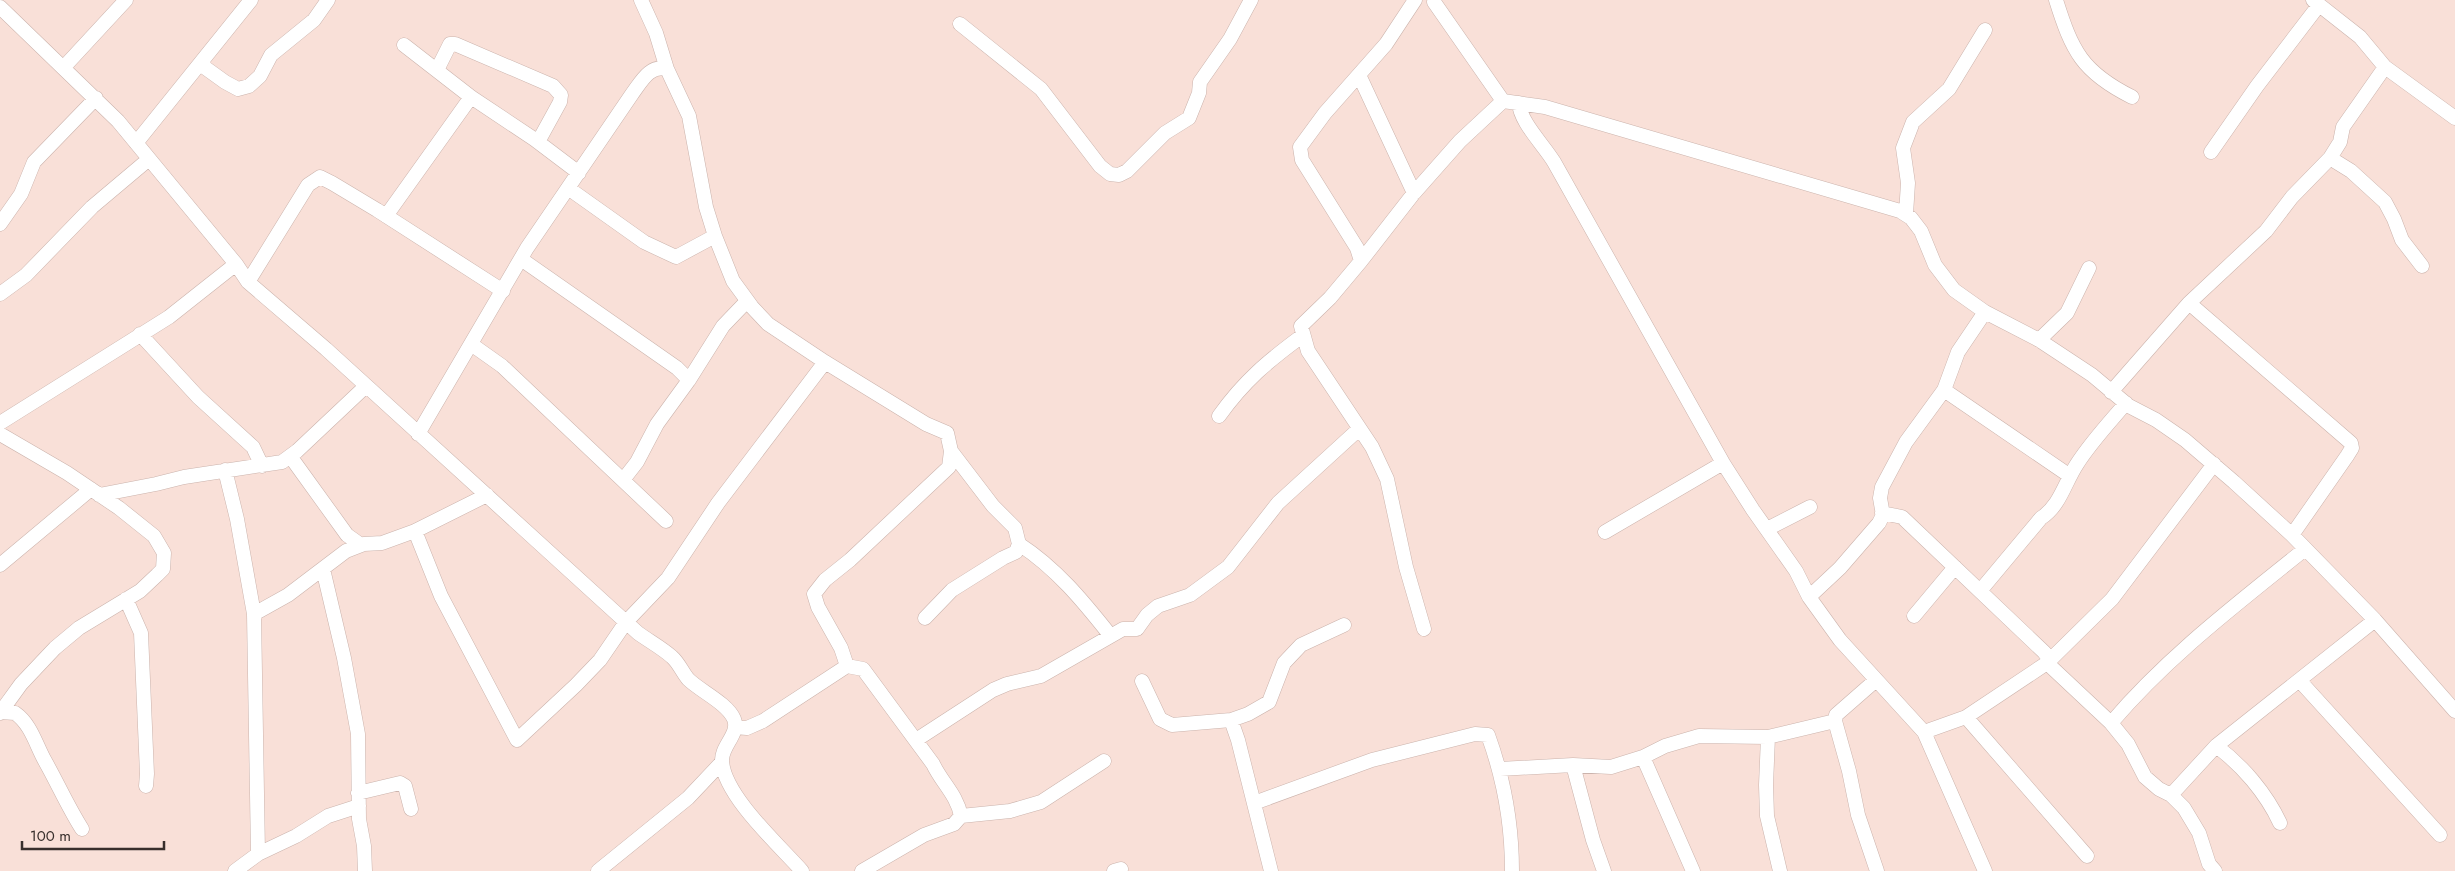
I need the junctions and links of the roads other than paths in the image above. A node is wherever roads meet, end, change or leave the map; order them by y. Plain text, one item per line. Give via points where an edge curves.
1 (126, 0) edge
2 (251, 0) edge
3 (328, 0) edge
4 (641, 0) edge
5 (1251, 0) edge
6 (1415, 0) edge
7 (2056, 0) edge
8 (1432, 1) edge
9 (2316, 3) edge
10 (0, 7) edge
11 (960, 24) dead end
12 (1985, 30) dead end
13 (404, 45) dead end
14 (200, 64) junction
15 (663, 65) junction
16 (64, 67) junction
17 (2385, 67) junction
18 (437, 70) junction
19 (1359, 75) junction
20 (471, 97) junction
21 (2132, 97) dead end
22 (96, 98) junction
23 (1503, 101) junction
24 (1518, 103) junction
25 (2455, 118) edge
26 (538, 142) junction
27 (136, 143) junction
28 (2211, 152) dead end
29 (2330, 158) junction
30 (149, 160) junction
31 (579, 173) junction
32 (568, 188) junction
33 (1414, 193) junction
34 (1906, 214) junction
35 (386, 216) junction
36 (0, 224) edge
37 (715, 236) junction
38 (1363, 253) junction
39 (521, 258) junction
40 (236, 264) junction
41 (2422, 266) dead end
42 (2089, 268) dead end
43 (248, 282) junction
44 (503, 291) junction
45 (0, 294) edge
46 (747, 301) junction
47 (2189, 303) junction
48 (1985, 312) junction
49 (156, 325) junction
50 (140, 334) junction
51 (1302, 336) junction
52 (2040, 340) junction
53 (471, 344) junction
54 (156, 353) junction
55 (825, 362) junction
56 (689, 380) junction
57 (366, 386) junction
58 (1944, 390) junction
59 (2111, 392) junction
60 (2126, 403) junction
61 (1219, 416) dead end
62 (0, 423) edge
63 (1359, 428) junction
64 (0, 434) edge
65 (418, 434) junction
66 (951, 451) junction
67 (290, 456) junction
68 (258, 463) junction
69 (1723, 463) junction
70 (2214, 464) junction
71 (224, 470) junction
72 (2070, 476) junction
73 (622, 480) junction
74 (124, 491) junction
75 (95, 492) junction
76 (487, 495) junction
77 (1810, 507) dead end
78 (119, 508) junction
79 (1882, 513) junction
80 (666, 522) dead end
81 (1767, 529) junction
82 (415, 531) junction
83 (1605, 532) dead end
84 (347, 535) junction
85 (2292, 535) junction
86 (1019, 544) junction
87 (361, 545) junction
88 (2305, 549) junction
89 (346, 551) junction
90 (0, 565) edge
91 (1955, 567) junction
92 (323, 569) junction
93 (1980, 591) junction
94 (1809, 597) junction
95 (126, 599) junction
96 (254, 614) junction
97 (1914, 616) dead end
98 (925, 618) dead end
99 (2375, 620) junction
100 (626, 622) junction
101 (1344, 625) dead end
102 (1424, 629) dead end
103 (1110, 635) junction
104 (2048, 661) junction
105 (847, 666) junction
106 (1876, 680) junction
107 (2299, 680) junction
108 (1142, 681) dead end
109 (7, 710) edge
110 (2455, 711) edge
111 (1966, 717) junction
112 (1231, 720) junction
113 (1835, 721) junction
114 (2111, 723) junction
115 (735, 727) junction
116 (1924, 732) junction
117 (1768, 737) junction
118 (916, 740) junction
119 (2216, 746) junction
120 (1643, 757) junction
121 (1104, 761) dead end
122 (722, 762) junction
123 (1573, 765) junction
124 (1500, 769) junction
125 (146, 786) dead end
126 (2171, 795) junction
127 (359, 799) junction
128 (1254, 803) junction
129 (412, 809) dead end
130 (961, 816) junction
131 (2280, 823) dead end
132 (82, 829) dead end
133 (2440, 835) dead end
134 (258, 854) junction
135 (2087, 856) dead end
136 (235, 871) edge
137 (365, 871) edge
138 (598, 871) edge
139 (802, 871) edge
140 (862, 871) edge
141 (1271, 871) edge
142 (1512, 871) edge
143 (1604, 871) edge
144 (1693, 871) edge
145 (1780, 871) edge
146 (1877, 871) edge
147 (1986, 871) edge
148 (2214, 871) edge

1 - 16 street
2 - 14 street
3 - 14 street via 314,20 271,55 260,76 249,86 238,89
4 - 15 street
5 - 11 street via 1230,39 1200,82 1189,118 1165,133 1128,171 1119,175 1110,174 1100,166 1041,89
6 - 19 street via 1386,44
7 - 21 street via 2081,61 2104,81
8 - 23 street
9 - 17 street via 2360,36
9 - 28 street
10 - 16 street
12 - 34 street via 1948,89 1913,122 1903,148 1908,184
13 - 18 street
14 - 27 street
15 - 31 street via 646,76 632,94
15 - 37 street via 689,116 706,208
16 - 22 street
17 - 25 street
17 - 29 street via 2343,127 2340,142
18 - 20 street
18 - 26 street via 447,48 455,44 553,86 561,95 560,102
19 - 33 street
19 - 38 street via 1306,136 1300,147 1300,156
20 - 26 street
20 - 35 street
22 - 27 street
22 - 36 street via 34,162 21,194
23 - 24 street
23 - 33 street
24 - 34 street via 1545,107 1650,136
24 - 69 street via 1520,115 1554,162
26 - 31 street
27 - 30 street
29 - 41 street via 2351,171 2385,202 2402,240
29 - 47 street via 2292,197 2266,231
30 - 40 street
30 - 45 street via 92,207 26,275
31 - 32 street
32 - 37 street via 644,242 676,257
32 - 39 street
33 - 38 street
34 - 48 street via 1921,231 1946,282
35 - 43 street via 320,177 312,180
35 - 44 street
37 - 46 street via 733,281
38 - 51 street via 1330,298 1301,326
39 - 44 street
39 - 56 street via 678,368
40 - 43 street
40 - 49 street
42 - 52 street via 2067,314
43 - 57 street
44 - 53 street
46 - 55 street via 768,324
46 - 56 street via 723,326
47 - 59 street
47 - 85 street via 2351,443 2347,456
48 - 52 street
48 - 58 street via 1958,352
49 - 50 street
49 - 54 street
50 - 54 street
50 - 62 street
51 - 61 street via 1238,389
51 - 63 street via 1308,352
52 - 59 street
53 - 65 street
53 - 73 street via 502,366
54 - 68 street via 198,398 253,448
55 - 66 street via 926,424 947,433
55 - 100 street via 718,503 668,578
56 - 73 street
57 - 65 street
57 - 67 street
58 - 72 street
58 - 79 street via 1906,442 1882,487
59 - 60 street
60 - 70 street via 2185,440
60 - 72 street via 2092,443
63 - 102 street via 1372,447 1390,487 1406,567
63 - 103 street via 1278,502 1228,567 1190,596 1158,606 1137,629
64 - 75 street
65 - 76 street
66 - 86 street via 993,506 1015,528
66 - 105 street via 948,467 815,592 815,600
67 - 68 street via 282,462
67 - 84 street
68 - 71 street
69 - 81 street
69 - 83 street
70 - 85 street
70 - 104 street via 2112,599
71 - 74 street
71 - 96 street via 238,519
72 - 93 street via 2048,514 2041,518
73 - 80 street
74 - 75 street
74 - 78 street
75 - 78 street
75 - 90 street
76 - 82 street
76 - 100 street
77 - 81 street
78 - 95 street via 154,536 164,553 162,569
79 - 91 street via 1902,516
79 - 94 street via 1879,523 1840,568
81 - 94 street via 1796,571
82 - 87 street via 382,543
82 - 100 street via 441,596 517,740 546,716 600,660
84 - 87 street
84 - 89 street
85 - 88 street
86 - 98 street via 1016,552 952,590
86 - 103 street via 1043,560 1084,602
87 - 89 street
88 - 99 street
88 - 114 street via 2195,638 2134,695
89 - 92 street
91 - 93 street
91 - 97 street
92 - 96 street via 288,595
92 - 127 street via 358,734
93 - 104 street via 2044,652
94 - 106 street via 1840,640
95 - 109 street via 79,628 55,648 21,684
95 - 125 street via 141,633
96 - 134 street
99 - 107 street
99 - 110 street
100 - 115 street via 672,657 688,679 732,716
101 - 112 street via 1300,645 1284,663 1269,702
103 - 118 street via 1041,676 993,690
104 - 111 street
104 - 114 street
105 - 115 street via 763,721 747,728
105 - 118 street via 863,669
106 - 113 street via 1836,715
106 - 116 street
107 - 119 street
107 - 133 street
108 - 112 street via 1160,719 1172,724
109 - 132 street via 27,725
111 - 116 street
111 - 135 street
112 - 128 street
113 - 117 street
113 - 146 street via 1858,815
114 - 126 street via 2128,744 2144,777
115 - 122 street
116 - 147 street
117 - 120 street via 1700,736 1665,746
117 - 145 street via 1768,816
118 - 130 street via 950,788
119 - 126 street
119 - 131 street via 2233,758 2272,805
120 - 123 street via 1611,767
120 - 144 street
121 - 130 street via 1042,802
122 - 138 street via 688,798
122 - 139 street via 732,787 751,816
123 - 124 street
123 - 143 street
124 - 128 street via 1488,735 1475,734 1372,760
124 - 142 street via 1512,838
126 - 148 street via 2184,808 2199,833
127 - 129 street via 403,784
127 - 134 street
127 - 137 street
128 - 141 street
130 - 140 street via 954,824 924,835
134 - 136 street

